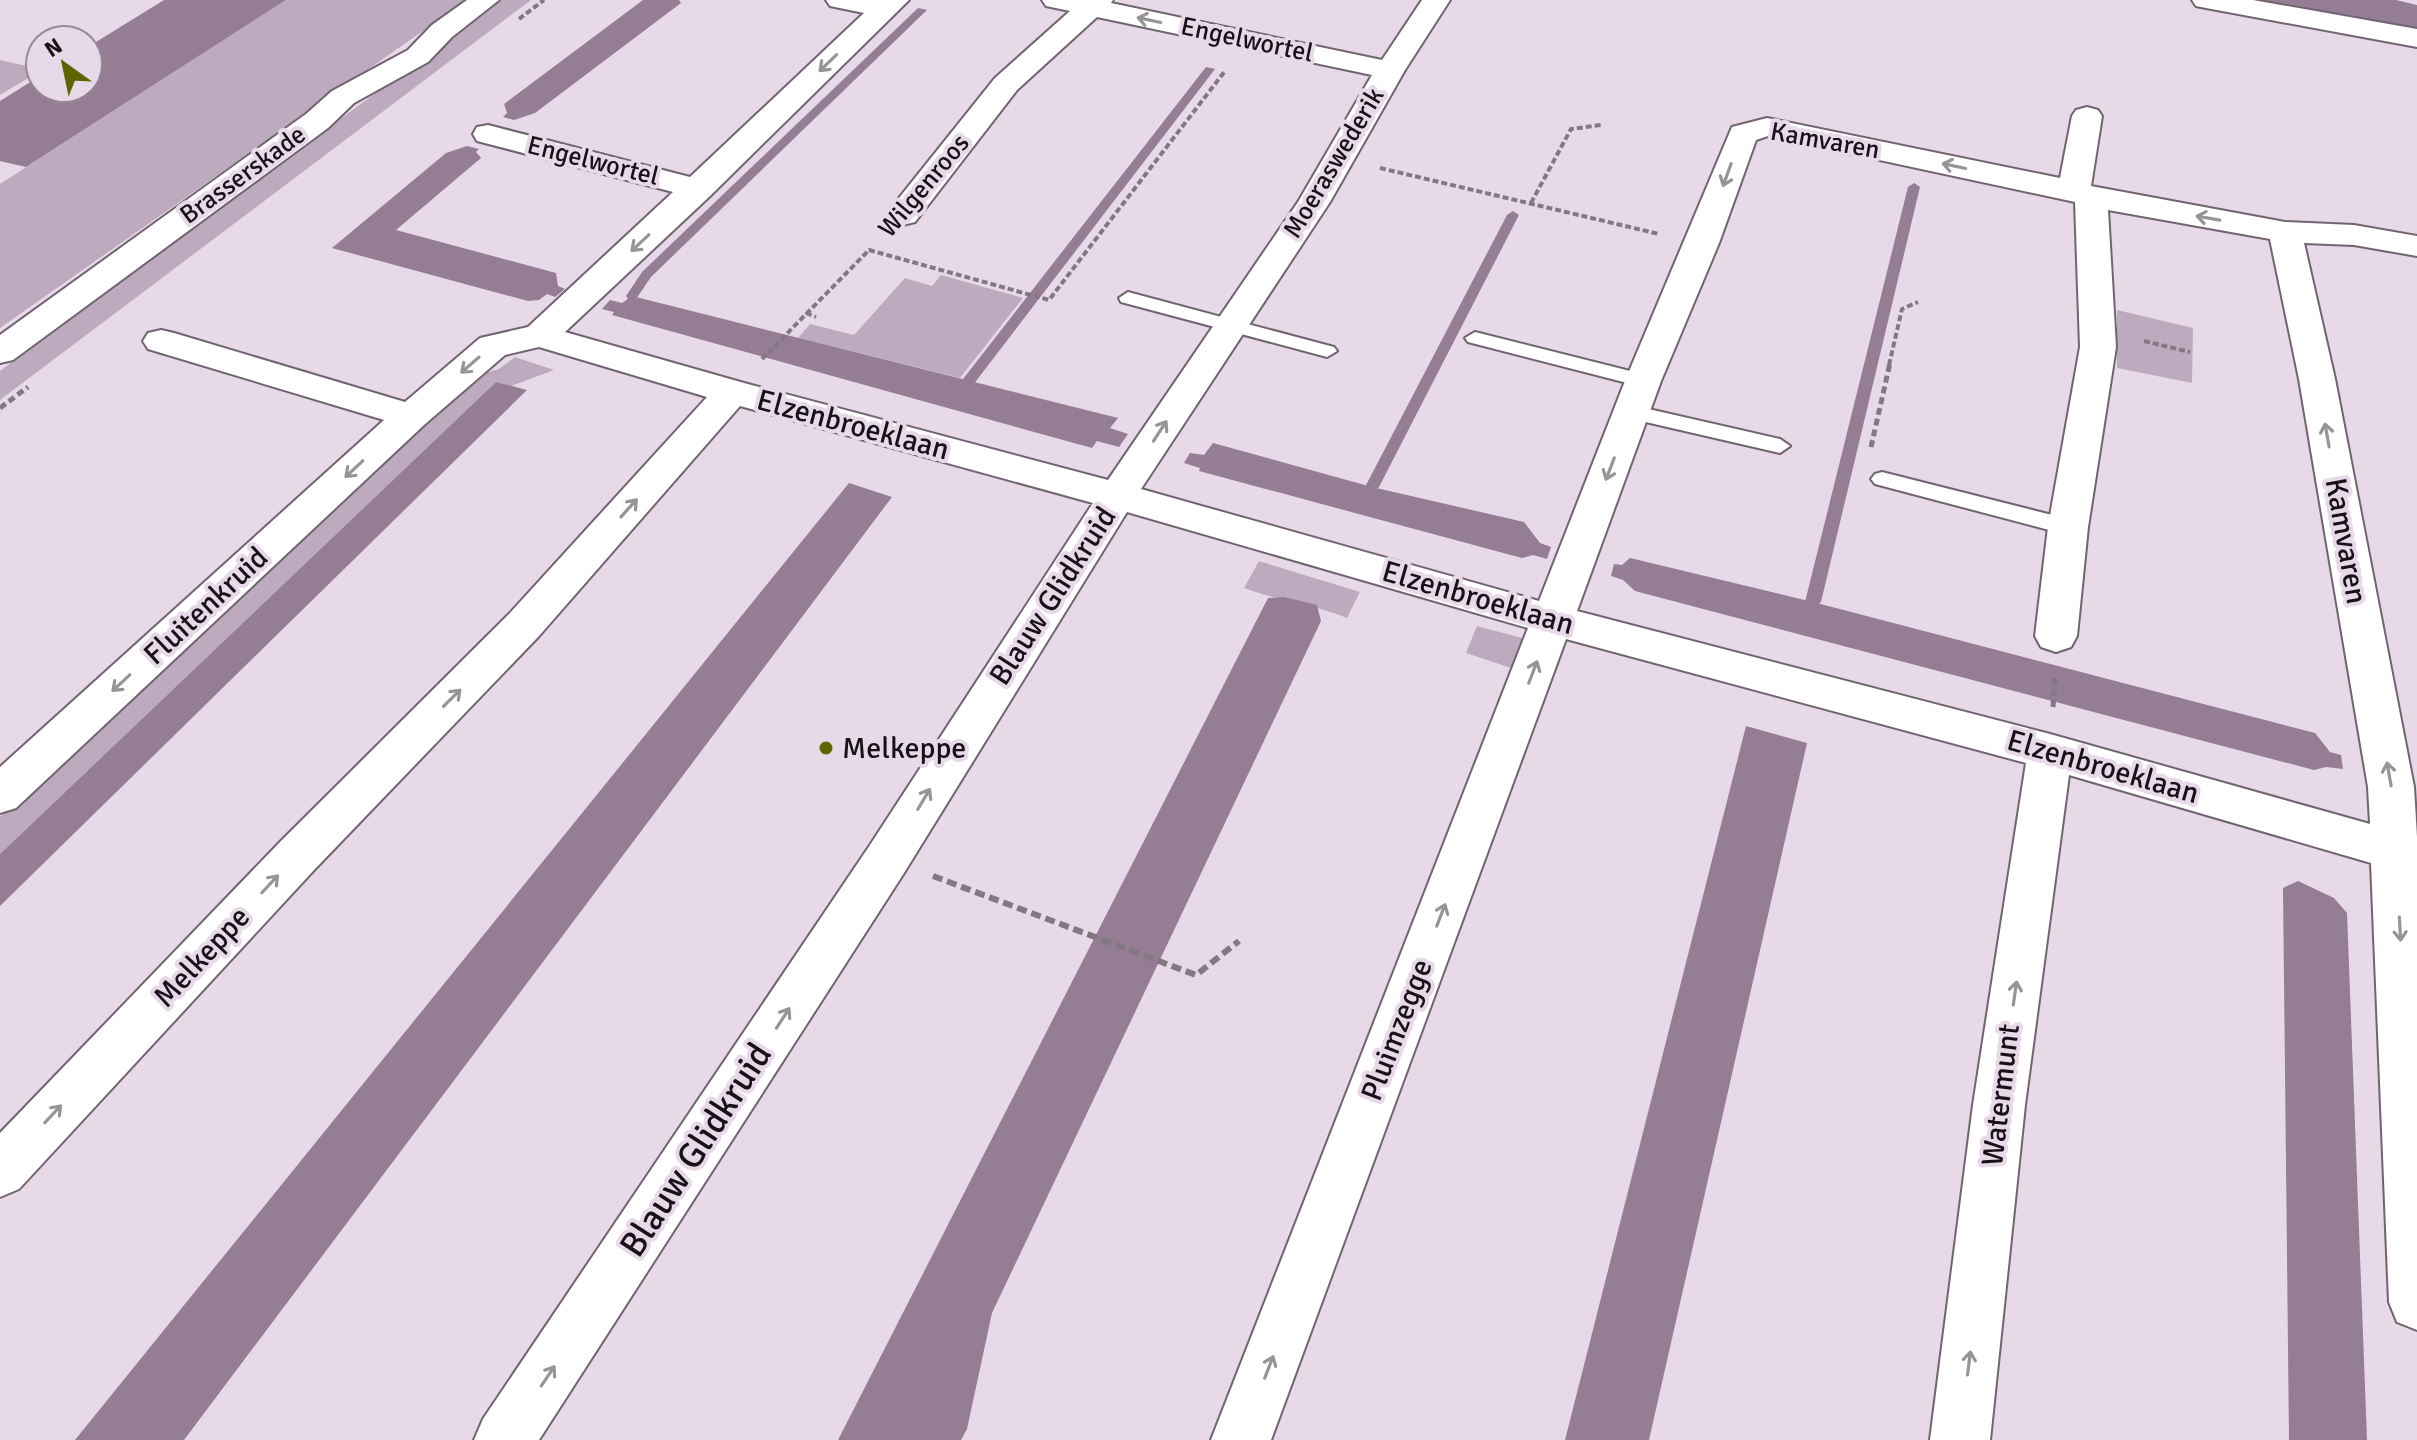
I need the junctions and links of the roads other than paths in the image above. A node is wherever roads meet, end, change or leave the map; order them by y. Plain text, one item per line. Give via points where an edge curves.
1 (485, 0) edge
2 (840, 0) edge
3 (1056, 0) edge
4 (1436, 0) edge
5 (2206, 0) edge
6 (890, 4) edge
7 (1096, 4) edge
8 (2417, 38) edge
9 (1390, 70) junction
10 (2087, 116) dead end
11 (488, 134) dead end
12 (699, 189) junction
13 (2082, 194) junction
14 (903, 215) road end
15 (2285, 232) junction
16 (2417, 246) edge
17 (1128, 298) dead end
18 (1230, 325) junction
19 (540, 336) junction
20 (1475, 338) dead end
21 (161, 341) dead end
22 (1327, 351) dead end
23 (0, 352) edge
24 (745, 377) junction
25 (1637, 396) junction
26 (411, 416) junction
27 (1780, 446) dead end
28 (1882, 479) dead end
29 (1117, 496) junction
30 (2068, 527) junction
31 (1553, 620) junction
32 (2056, 653) road end
33 (2052, 732) junction
34 (0, 795) edge
35 (2407, 854) edge
36 (0, 1171) edge
37 (2417, 1302) edge
38 (504, 1440) edge
39 (1241, 1440) edge
40 (1960, 1440) edge

1 - 23 street, Brasserskade via 418,56 343,97
2 - 6 street, Engelwortel
3 - 7 street, Engelwortel
4 - 9 street, Moeraswederik
5 - 8 street
6 -> 12 street, Engelwortel
9 -> 7 street, Engelwortel
7 - 14 street, Wilgenroos via 1006,84
9 - 18 street, Moeraswederik via 1340,160
10 - 13 street
11 - 12 street, Engelwortel
12 -> 19 street, Engelwortel
15 -> 13 street, Kamvaren
13 -> 25 street, Kamvaren via 1767,127 1743,134
13 - 30 street via 2098,347
15 - 16 street, Kamvaren via 2354,235
35 -> 15 street, Kamvaren
17 - 18 lane
18 - 22 lane
29 -> 18 street, Moeraswederik
19 - 24 street, Elzenbroeklaan
19 -> 26 street, Fluitenkruid via 493,346
20 - 25 lane
21 - 26 street
24 - 29 street, Elzenbroeklaan
36 -> 24 street, Melkeppe via 524,625
25 - 27 lane
25 -> 31 street, Kamvaren
26 -> 34 street, Fluitenkruid
28 - 30 lane
29 - 31 street, Elzenbroeklaan
38 -> 29 street, Blauw Glidkruid via 887,859
30 - 32 street
31 - 33 street, Elzenbroeklaan
39 -> 31 street, Pluimzegge
33 - 35 street, Elzenbroeklaan
40 -> 33 street, Watermunt via 1999,1105
35 -> 37 street, Kamvaren

